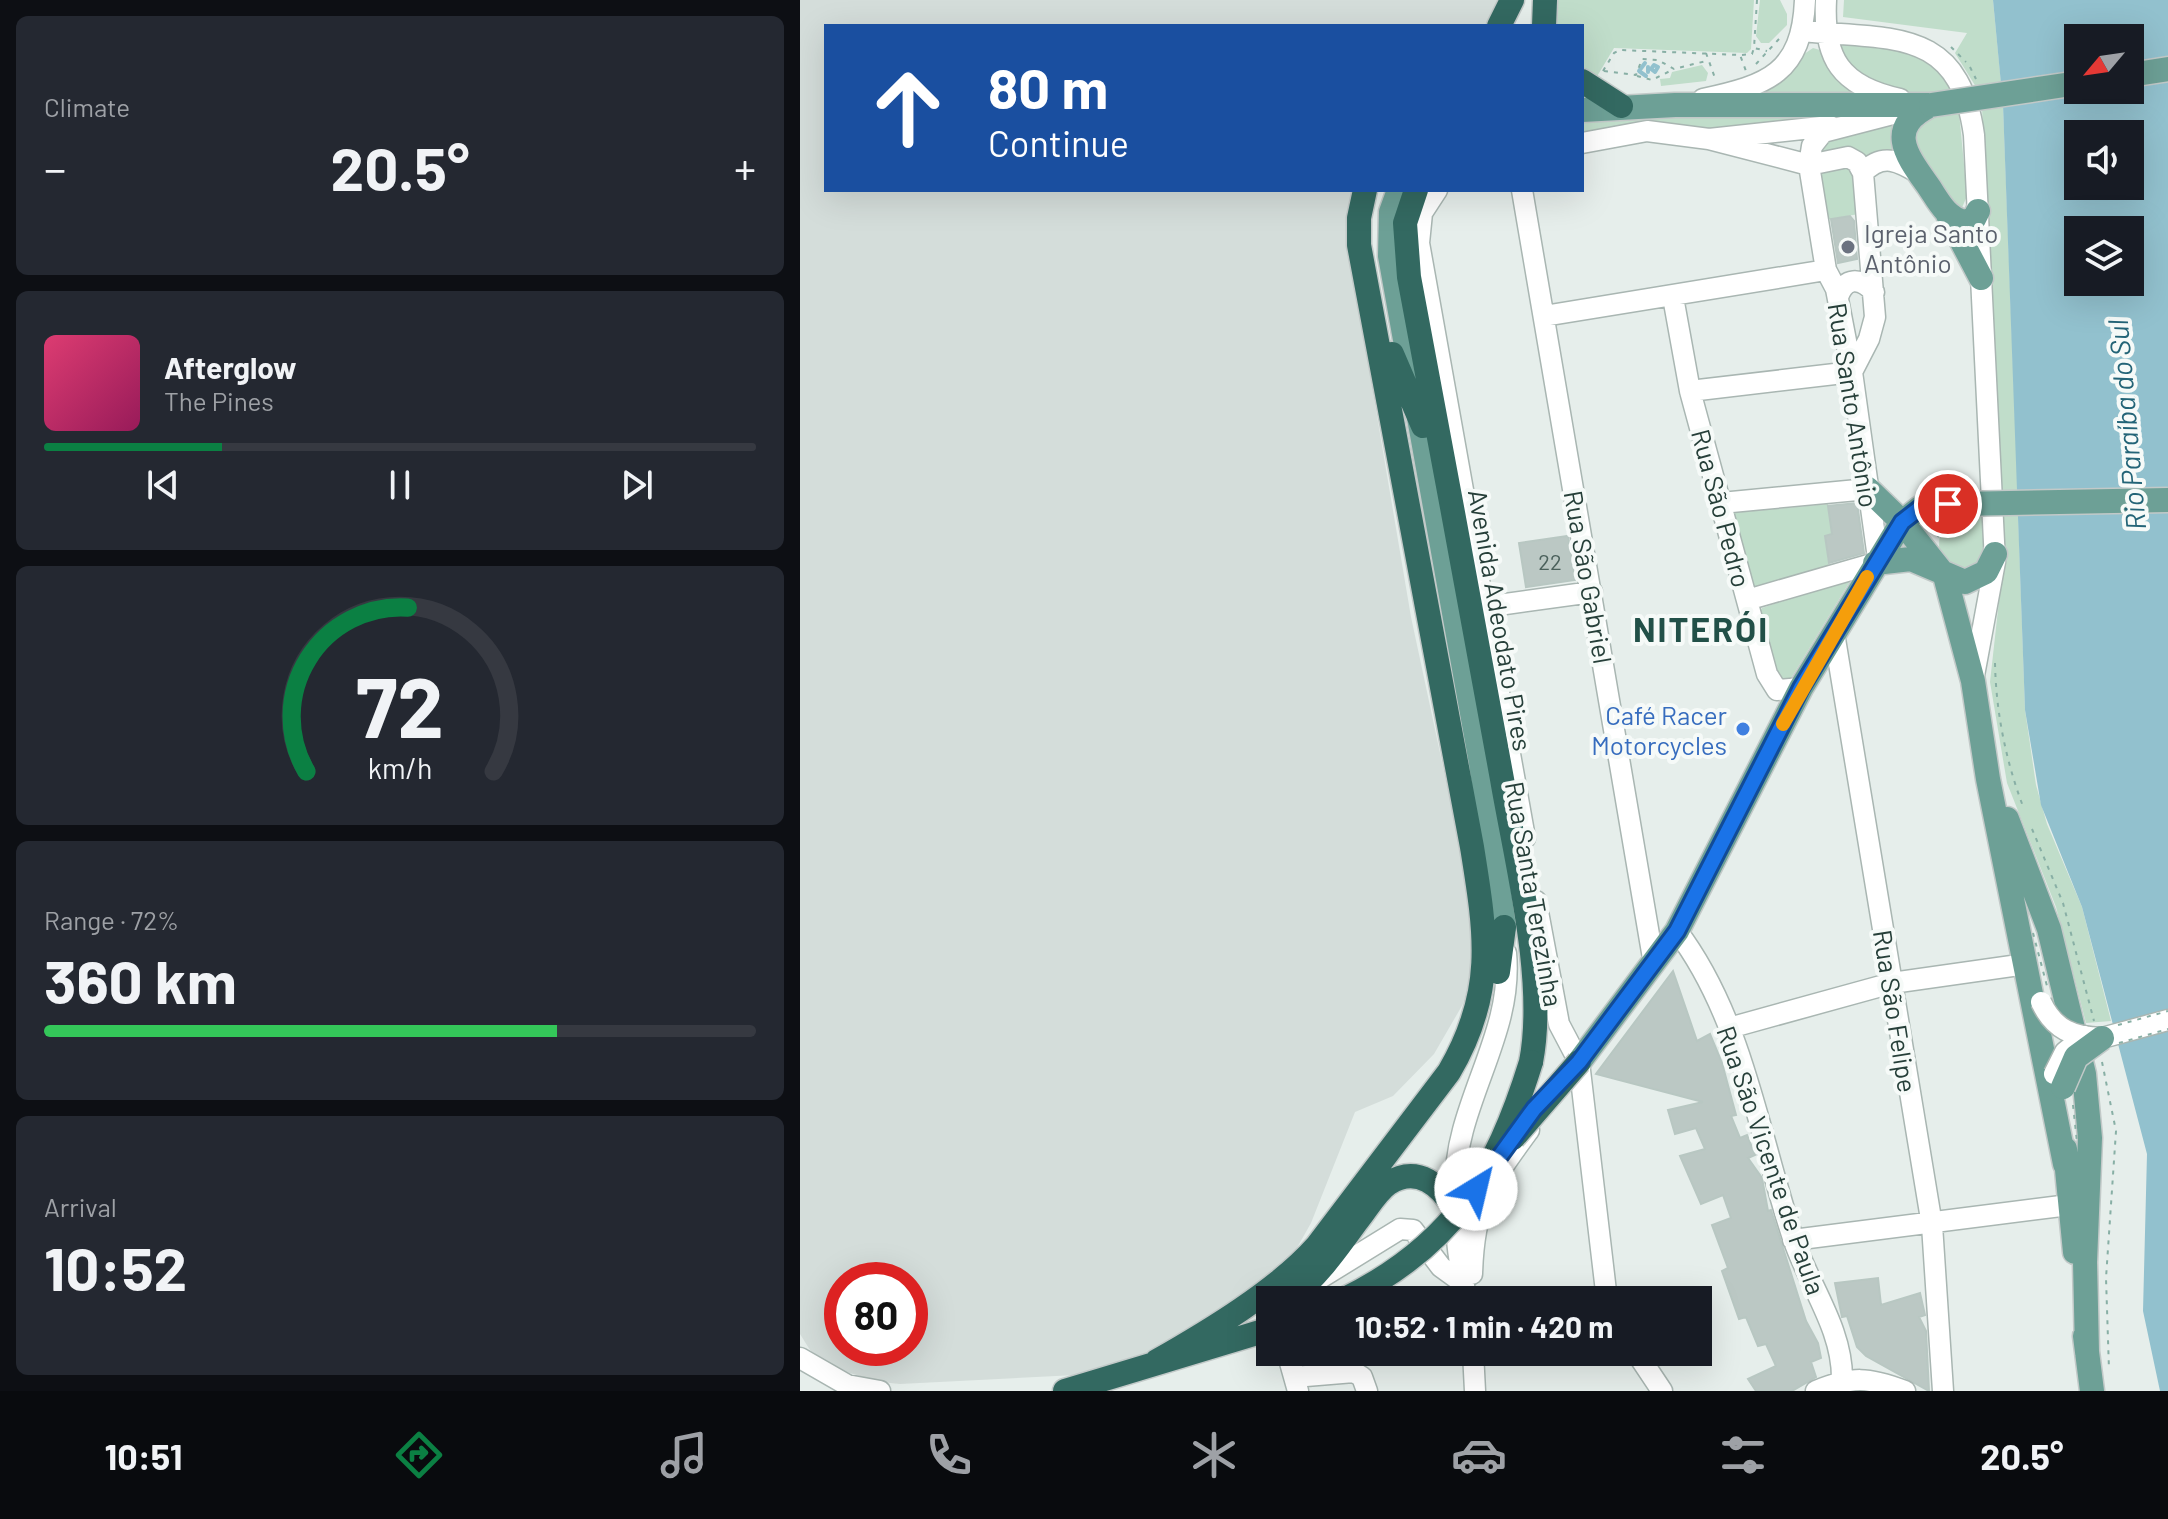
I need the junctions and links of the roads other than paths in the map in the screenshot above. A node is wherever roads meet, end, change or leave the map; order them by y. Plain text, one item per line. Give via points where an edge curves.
1 (1512, 0) edge
2 (1805, 0) edge
3 (1826, 0) edge
4 (1500, 24) edge
5 (1794, 31) junction
6 (1825, 33) junction
7 (2168, 69) edge
8 (2144, 73) edge
9 (1595, 77) edge
10 (2064, 85) edge
11 (1675, 105) junction
12 (1921, 105) junction
13 (1621, 106) junction
14 (1584, 110) edge
15 (1838, 125) junction
16 (1709, 139) junction
17 (1584, 143) edge
18 (1809, 165) junction
19 (1863, 173) junction
20 (1920, 174) junction
21 (1365, 192) edge
22 (1398, 192) edge
23 (1522, 192) edge
24 (1427, 194) edge
25 (1978, 211) junction
26 (1948, 215) junction
27 (1826, 270) junction
28 (1981, 278) junction
29 (1874, 292) junction
30 (1673, 297) junction
31 (1838, 297) junction
32 (1373, 311) junction
33 (1544, 316) junction
34 (1852, 372) junction
35 (1690, 391) junction
36 (1423, 426) junction
37 (1868, 489) junction
38 (2168, 500) edge
39 (1721, 503) junction
40 (1951, 510) junction
41 (1902, 522) junction
42 (1995, 554) junction
43 (1938, 559) junction
44 (1877, 560) junction
45 (1592, 592) junction
46 (1747, 600) junction
47 (1484, 607) junction
48 (1834, 633) junction
49 (1973, 681) junction
50 (1801, 688) junction
51 (1988, 779) junction
52 (1504, 927) junction
53 (1677, 931) junction
54 (1654, 964) junction
55 (2027, 970) junction
56 (1892, 983) junction
57 (2168, 1020) edge
58 (1729, 1028) junction
59 (2102, 1037) junction
60 (1462, 1051) junction
61 (1579, 1062) junction
62 (2060, 1088) junction
63 (1462, 1132) junction
64 (1494, 1171) junction
65 (2069, 1205) junction
66 (1455, 1209) junction
67 (1932, 1225) junction
68 (1793, 1240) junction
69 (1301, 1286) edge
70 (1308, 1286) edge
71 (1367, 1286) edge
72 (1459, 1286) edge
73 (1466, 1286) edge
74 (1468, 1286) edge
75 (1605, 1286) edge
76 (1256, 1323) edge
77 (1256, 1334) edge
78 (1223, 1345) junction
79 (2087, 1352) junction
80 (802, 1361) edge
81 (1157, 1361) junction
82 (1474, 1366) edge
83 (1645, 1366) edge
84 (1842, 1380) junction
85 (1296, 1384) edge
86 (880, 1391) edge
87 (1065, 1391) edge
88 (1367, 1391) edge
89 (1475, 1391) edge
90 (1662, 1391) edge
91 (1816, 1391) edge
92 (1905, 1391) edge
93 (1943, 1391) edge
94 (2092, 1391) edge

1 - 4 highway
2 - 5 street
3 - 6 street
5 - 6 street
5 - 11 street via 1790,58 1757,84
6 - 12 street via 1834,61 1858,83
6 - 25 street via 1906,42 1948,65 1970,114
7 - 8 main road
9 - 13 highway
10 - 12 main road, bridge
11 - 12 main road
11 - 13 main road
12 - 15 street
12 - 20 main road via 1903,134 1907,154
13 - 14 main road
15 - 16 street
15 - 18 street via 1816,138
16 - 17 street via 1657,130
16 - 18 street
18 - 19 street via 1848,157
18 - 27 street, Rua Santo Antônio
19 - 20 street via 1885,159
19 - 29 street
20 - 26 main road
21 - 32 highway via 1359,245
22 - 36 main road via 1391,212 1390,256
23 - 33 street, Rua São Gabriel
24 - 47 street, Rua Santa Terezinha via 1419,243
24 - 64 highway, Avenida Adeodato Pires, bridge via 1405,223 1409,277 1523,899 1534,1003 1531,1062
25 - 26 main road via 1964,222
25 - 28 street
26 - 28 main road
27 - 30 street
27 - 31 street, Rua Santo Antônio
28 - 42 street
29 - 31 street via 1864,282 1852,281
29 - 34 street via 1873,329
30 - 33 street
30 - 35 street, Rua São Pedro
31 - 34 street, Rua Santo Antônio
32 - 36 highway
32 - 60 highway via 1482,909 1483,992
33 - 45 street, Rua São Gabriel
34 - 35 street
34 - 37 street, Rua Santo Antônio
35 - 39 street, Rua São Pedro
36 - 52 main road
37 - 39 street
37 - 41 main road
37 - 44 street, Rua Santo Antônio
38 - 40 main road, bridge
39 - 46 street, Rua São Pedro
40 - 41 main road via 1920,508
40 - 43 main road via 1935,526
41 - 43 main road
41 - 44 main road
42 - 43 main road via 1975,580 1961,581
42 - 49 street
43 - 44 main road
43 - 49 main road
44 - 46 street
44 - 48 main road
45 - 47 street
45 - 54 street, Rua São Gabriel
46 - 50 street, Rua São Pedro via 1772,686 1783,691
47 - 61 street, Rua Santa Terezinha via 1554,1002
48 - 50 main road
48 - 56 street, Rua São Felipe
49 - 51 main road
50 - 53 main road
51 - 55 main road
51 - 79 main road via 2046,919 2084,1074 2090,1138
52 - 60 highway via 1491,1004
52 - 63 street via 1503,1009
53 - 54 main road
53 - 58 street, Rua São Vicente de Paula via 1702,967
54 - 61 main road
55 - 56 street
55 - 59 street, bridge via 2058,1027
55 - 62 main road
56 - 58 street
56 - 67 street, Rua São Felipe
57 - 59 street
58 - 68 street, Rua São Vicente de Paula
59 - 62 main road, bridge via 2076,1057
60 - 81 highway via 1307,1258 1201,1336
61 - 64 highway, bridge via 1534,1109
61 - 75 street, Rua Santa Terezinha
62 - 65 main road
63 - 64 street via 1471,1170
63 - 66 street
64 - 71 highway, bridge via 1421,1254
64 - 74 street via 1476,1217
65 - 67 street
65 - 79 main road
66 - 69 highway via 1426,1178 1388,1184
66 - 73 street
67 - 68 street
67 - 93 street, Rua São Felipe
68 - 84 street, Rua São Vicente de Paula via 1841,1347
70 - 72 street via 1400,1229 1413,1230
76 - 78 highway
77 - 78 highway
78 - 81 highway
79 - 94 main road
80 - 86 street via 847,1385
81 - 87 highway
82 - 89 street
83 - 90 street
84 - 91 street
84 - 92 street via 1872,1379
85 - 88 street via 1354,1372

